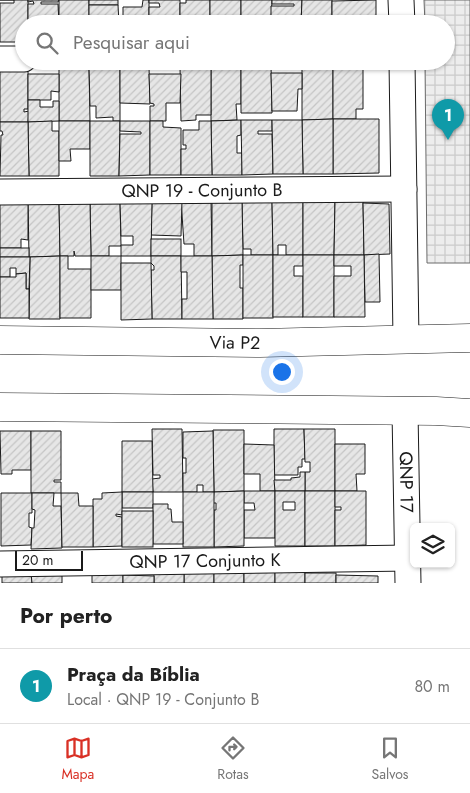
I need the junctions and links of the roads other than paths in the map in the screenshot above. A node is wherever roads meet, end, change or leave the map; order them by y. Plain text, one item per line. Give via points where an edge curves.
1 (402, 0) edge
2 (402, 15) edge
3 (0, 59) edge
4 (15, 59) edge
5 (402, 70) edge
6 (404, 189) junction
7 (0, 192) edge
8 (470, 338) edge
9 (0, 340) edge
10 (406, 340) junction
11 (0, 407) edge
12 (405, 411) junction
13 (470, 412) edge
14 (409, 558) junction
15 (0, 564) edge
16 (408, 583) edge

1 - 2 street
3 - 4 street
5 - 6 street
6 - 7 street, QNP 19 - Conjunto B
6 - 10 street
8 - 10 main road, Via P2
9 - 10 main road, Via P2 via 260,343
11 - 12 main road
12 - 13 main road
12 - 14 street, QNP 17
14 - 15 street, QNP 17 Conjunto K
14 - 16 street, QNP 17

